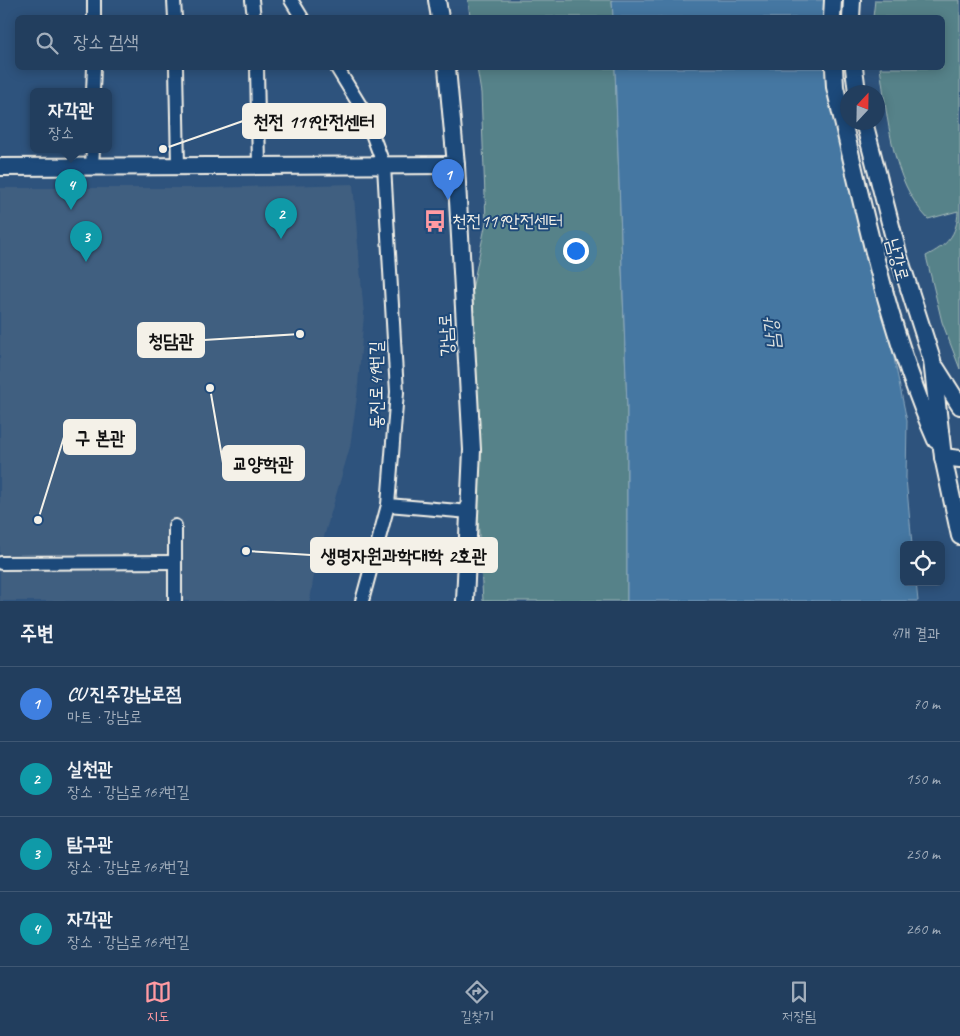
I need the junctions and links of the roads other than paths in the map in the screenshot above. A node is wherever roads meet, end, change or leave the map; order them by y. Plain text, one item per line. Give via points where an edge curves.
1 (94, 0) edge
2 (174, 0) edge
3 (252, 0) edge
4 (291, 0) edge
5 (437, 0) edge
6 (833, 0) edge
7 (852, 0) edge
8 (94, 15) edge
9 (175, 15) edge
10 (254, 15) edge
11 (300, 15) edge
12 (440, 15) edge
13 (832, 15) edge
14 (851, 15) edge
15 (94, 70) edge
16 (176, 70) edge
17 (257, 70) edge
18 (338, 70) edge
19 (447, 70) edge
20 (834, 70) edge
21 (854, 70) edge
22 (856, 85) edge
23 (93, 88) edge
24 (866, 130) edge
25 (92, 153) edge
26 (456, 165) junction
27 (92, 166) junction
28 (178, 166) junction
29 (260, 166) junction
30 (384, 166) junction
31 (0, 167) edge
32 (932, 360) junction
33 (960, 406) edge
34 (943, 457) junction
35 (960, 460) edge
36 (388, 505) junction
37 (470, 512) junction
38 (175, 526) dead end
39 (960, 536) edge
40 (175, 562) junction
41 (1, 563) edge
42 (175, 601) edge
43 (362, 601) edge
44 (465, 601) edge

1 - 8 street
2 - 9 street
3 - 10 street
4 - 11 street
5 - 12 street
6 - 13 street
7 - 14 street
15 - 23 street
16 - 28 street
17 - 29 street
18 - 30 street, 동진로49번길 via 364,112
19 - 26 street, 강남로
20 - 34 street, 남강로 via 835,87 876,257 914,389
21 - 22 street
24 - 32 street, 남강로 via 899,257
25 - 27 street
26 - 30 street
26 - 37 street, 강남로 via 472,450
27 - 28 street
27 - 31 street
28 - 29 street
29 - 30 street
30 - 36 street, 동진로49번길 via 397,392
32 - 33 street
32 - 34 street, 남강로
34 - 35 street
34 - 39 street, 남강로
36 - 37 street
36 - 43 street, 동진로49번길
37 - 44 street, 강남로
38 - 40 street
40 - 41 street
40 - 42 street

